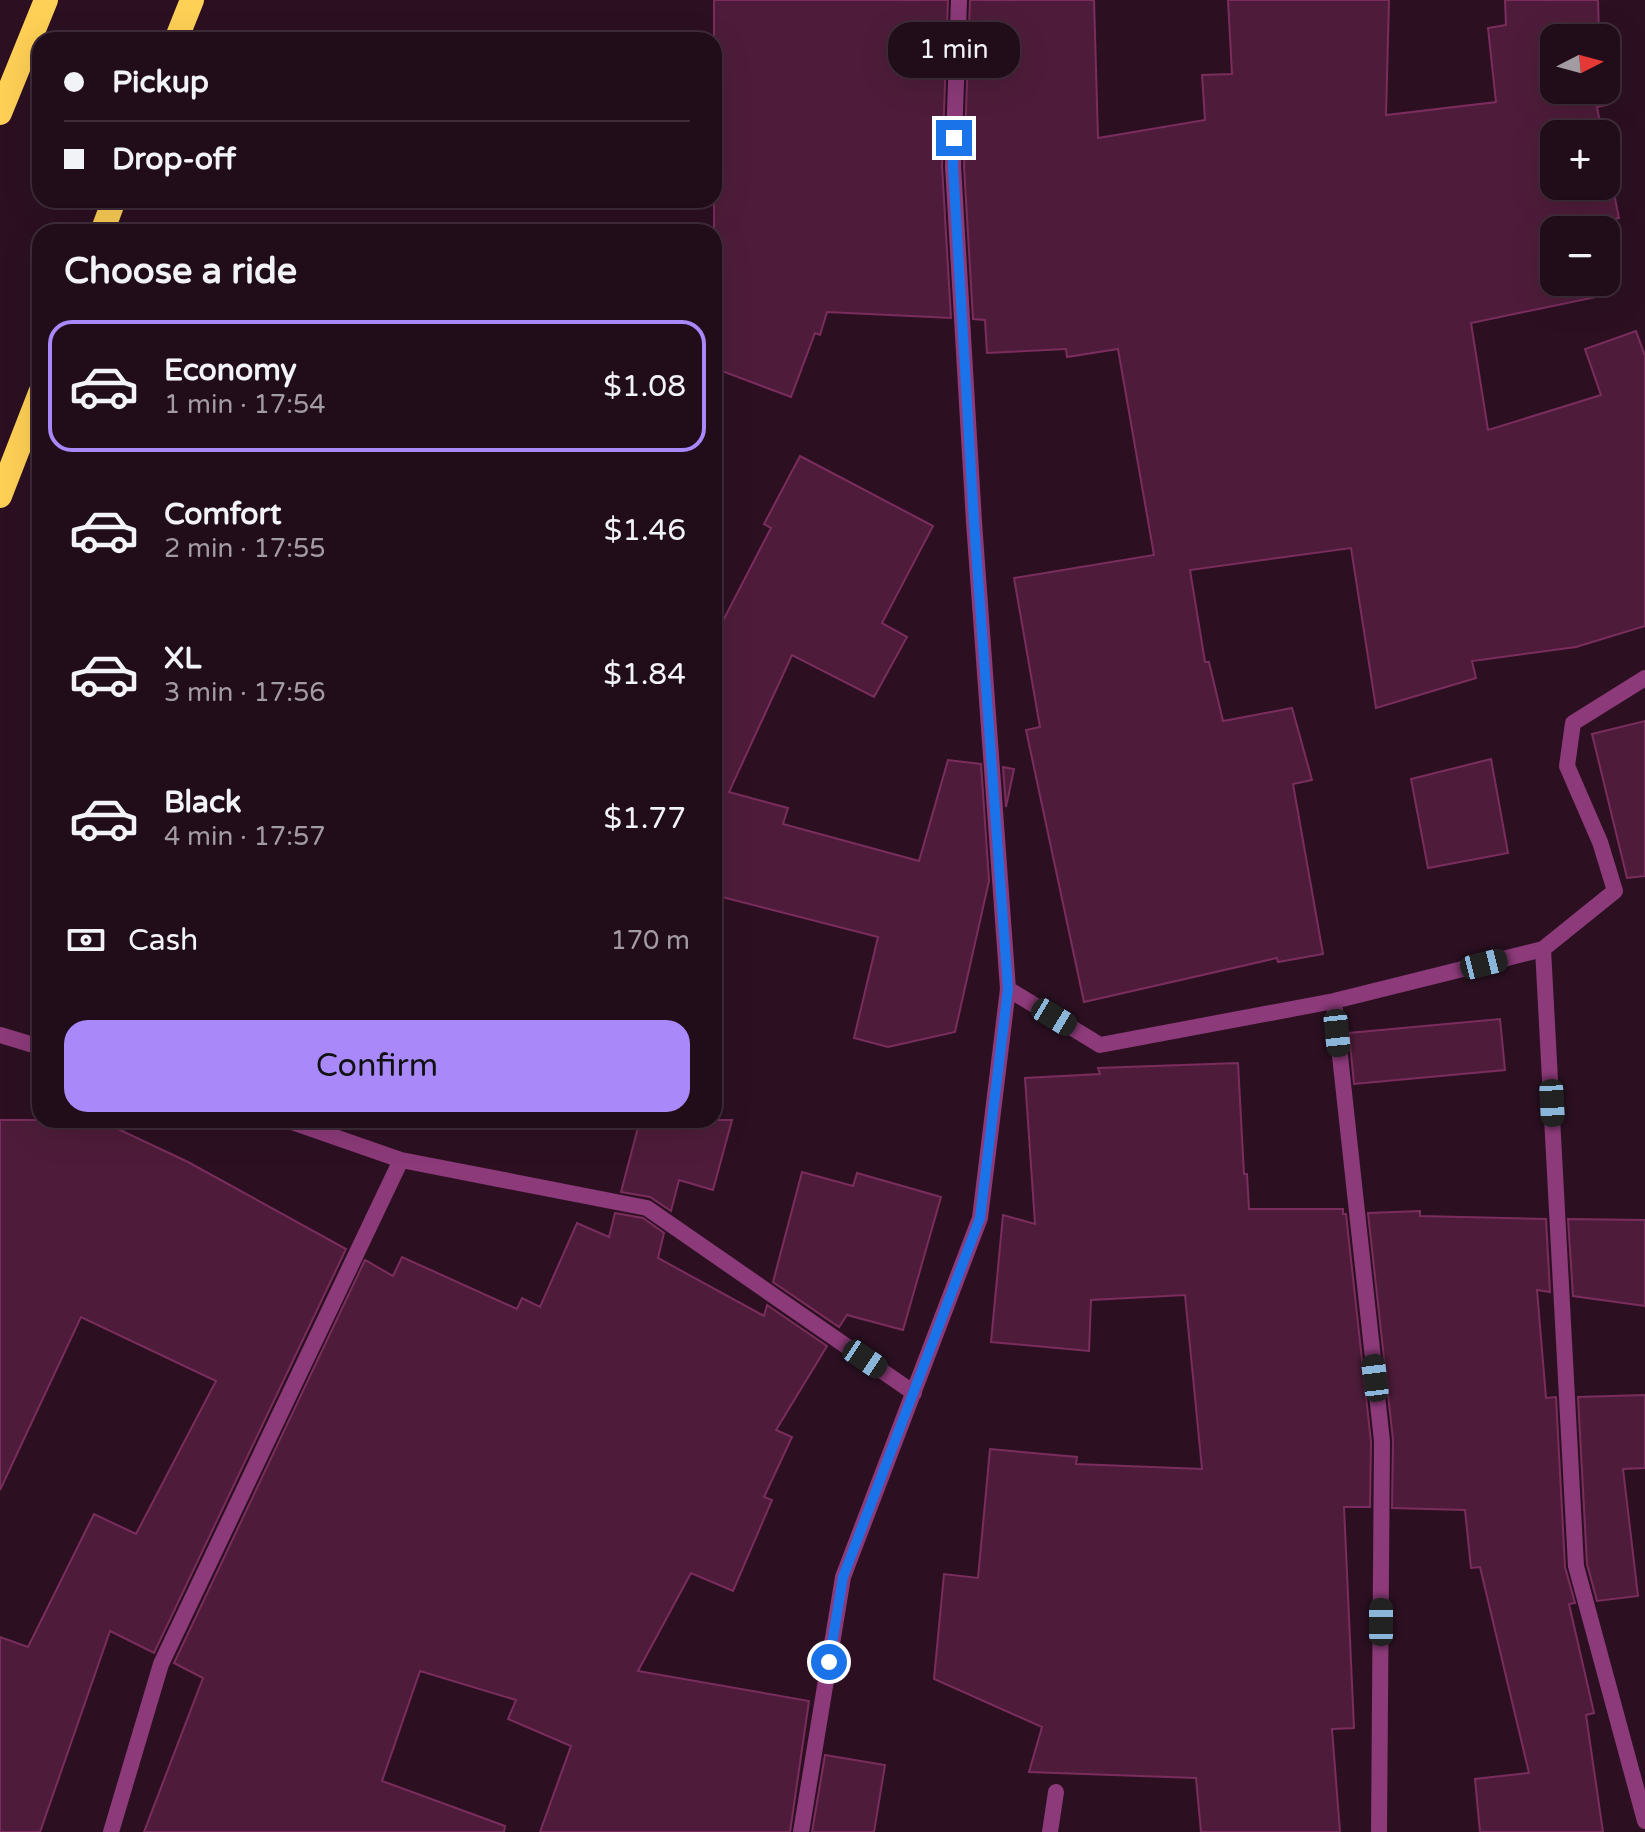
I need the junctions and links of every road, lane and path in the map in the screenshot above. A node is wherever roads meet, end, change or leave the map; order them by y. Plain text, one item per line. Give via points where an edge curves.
1 (46, 0) edge
2 (192, 0) edge
3 (959, 0) edge
4 (33, 32) edge
5 (179, 32) edge
6 (32, 34) edge
7 (0, 113) edge
8 (32, 414) edge
9 (0, 496) edge
10 (1645, 678) edge
11 (1543, 949) junction
12 (1008, 989) junction
13 (1334, 1001) junction
14 (0, 1035) edge
15 (32, 1045) edge
16 (309, 1128) edge
17 (401, 1160) junction
18 (914, 1393) junction
19 (1056, 1792) dead end
20 (1645, 1821) edge
21 (111, 1832) edge
22 (801, 1832) edge
23 (1050, 1832) edge
24 (1379, 1832) edge

1 - 4 highway
2 - 5 highway
3 - 12 street via 953,166
6 - 7 highway
8 - 9 highway
10 - 11 street via 1573,723 1567,766 1615,891
11 - 13 street
11 - 20 street via 1576,1566
12 - 13 street via 1100,1045
12 - 18 street via 980,1218
13 - 24 street via 1382,1441
14 - 15 street
16 - 17 street
17 - 18 street via 647,1208
17 - 21 street via 161,1664
18 - 22 street via 843,1577
19 - 23 street

